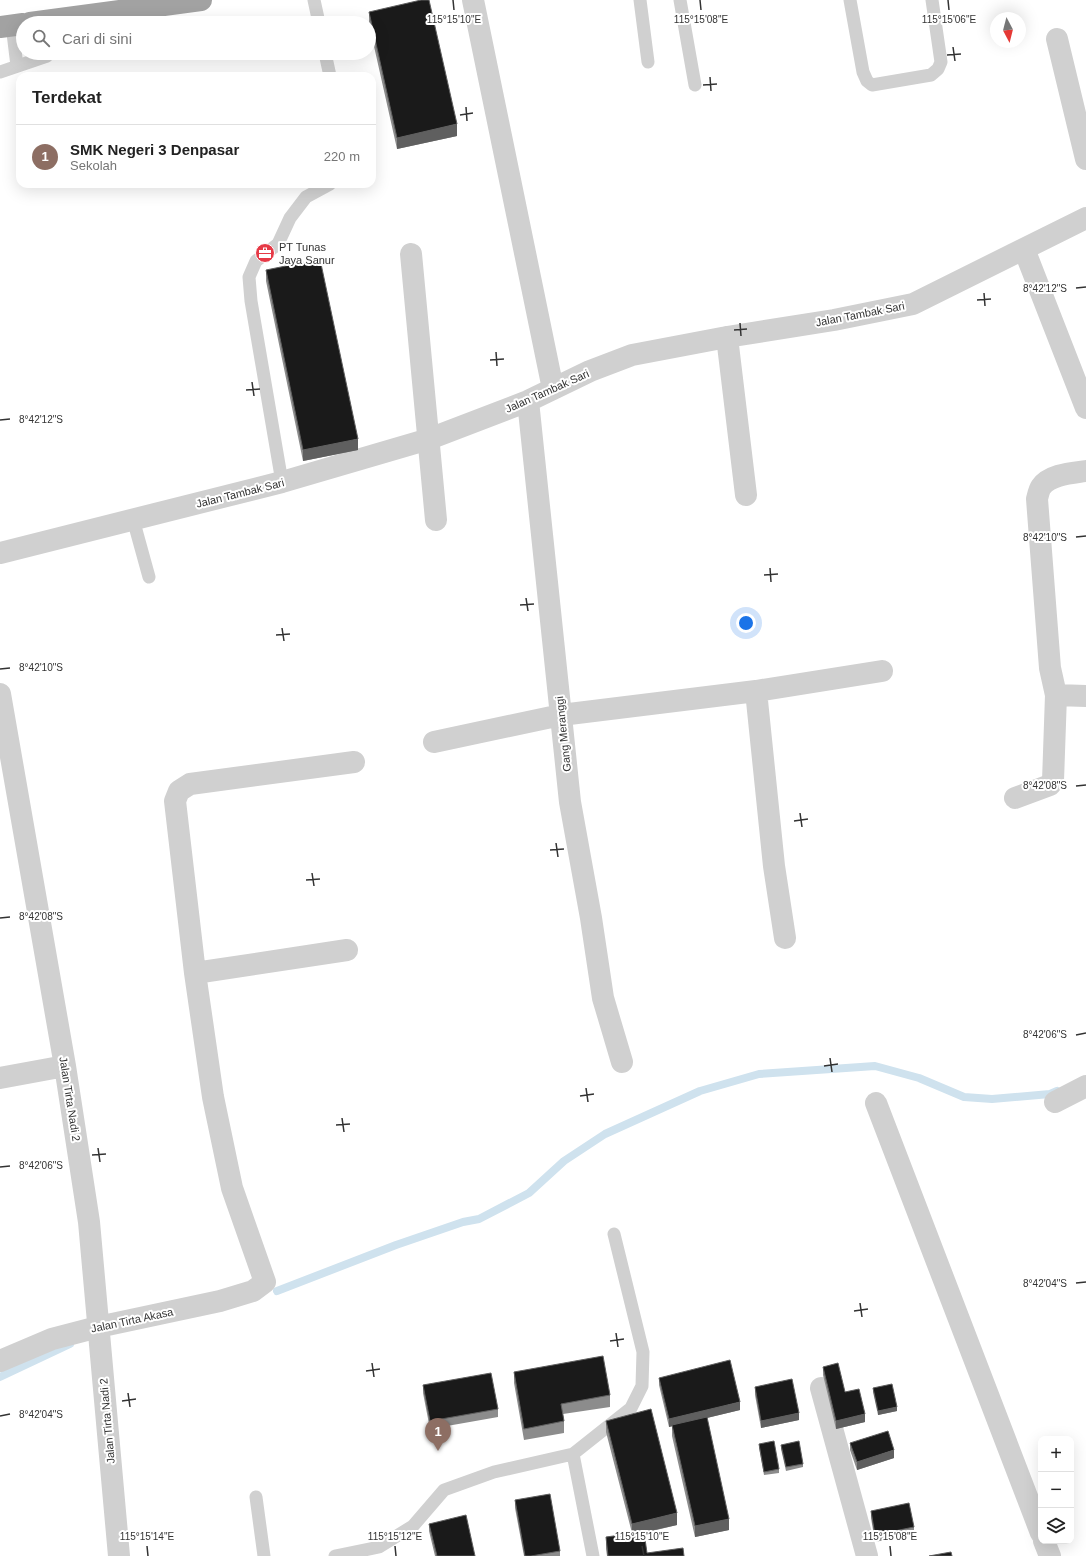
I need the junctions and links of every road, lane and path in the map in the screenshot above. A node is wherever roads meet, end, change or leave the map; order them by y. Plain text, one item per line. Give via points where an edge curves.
1 (201, 0) edge
2 (314, 0) edge
3 (473, 0) edge
4 (640, 0) edge
5 (680, 0) edge
6 (850, 0) edge
7 (932, 0) edge
8 (83, 16) edge
9 (317, 16) edge
10 (1057, 39) dead end
11 (17, 60) edge
12 (35, 60) edge
13 (327, 60) edge
14 (648, 62) dead end
15 (17, 66) junction
16 (0, 72) edge
17 (329, 72) edge
18 (694, 85) dead end
19 (1086, 159) edge
20 (323, 188) edge
21 (1086, 218) edge
22 (1024, 249) junction
23 (411, 254) dead end
24 (727, 337) junction
25 (553, 389) junction
26 (528, 401) junction
27 (1086, 408) edge
28 (429, 439) junction
29 (1086, 471) edge
30 (282, 482) junction
31 (746, 495) dead end
32 (133, 519) junction
33 (436, 520) dead end
34 (0, 553) edge
35 (148, 577) dead end
36 (882, 672) dead end
37 (756, 691) junction
38 (0, 694) edge
39 (1056, 695) junction
40 (1086, 696) edge
41 (561, 715) junction
42 (434, 742) dead end
43 (354, 762) dead end
44 (1015, 798) dead end
45 (785, 938) dead end
46 (347, 950) dead end
47 (195, 973) junction
48 (622, 1062) dead end
49 (65, 1066) junction
50 (0, 1078) edge
51 (1086, 1086) edge
52 (876, 1102) dead end
53 (1055, 1102) dead end
54 (614, 1234) dead end
55 (98, 1327) junction
56 (0, 1361) edge
57 (821, 1388) dead end
58 (574, 1454) junction
59 (256, 1496) dead end
60 (1038, 1525) edge
61 (1045, 1544) edge
62 (119, 1556) edge
63 (264, 1556) edge
64 (335, 1556) edge
65 (593, 1556) edge
66 (867, 1556) edge
67 (1050, 1556) edge

1 - 8 highway
2 - 9 lane
3 - 25 street
4 - 14 lane
5 - 18 lane
6 - 7 lane via 863,72 872,85 931,75 938,69 941,62
10 - 19 street
11 - 15 lane
12 - 15 lane
13 - 17 lane
15 - 16 lane
20 - 30 lane via 306,197 290,218 278,244 256,261 249,277
21 - 22 street, Jalan Tambak Sari
22 - 24 street, Jalan Tambak Sari via 912,304 834,320
22 - 27 street
23 - 28 street
24 - 25 street, Jalan Tambak Sari via 632,355
24 - 31 street
25 - 26 street, Jalan Tambak Sari
26 - 28 street, Jalan Tambak Sari
26 - 41 street, Gang Meranggi
28 - 30 street, Jalan Tambak Sari
28 - 33 street
29 - 39 street via 1048,480 1037,499 1050,668
30 - 32 street, Jalan Tambak Sari
32 - 34 street, Jalan Tambak Sari
32 - 35 lane
36 - 37 street
37 - 41 street
37 - 45 street via 774,866
38 - 49 street, Jalan Tirta Nadi 2
39 - 40 street
39 - 44 street via 1053,781 1050,785
41 - 42 street
41 - 48 street, Gang Meranggi via 570,802 604,998
43 - 47 street via 190,784 179,791 175,801
46 - 47 street
47 - 55 street, Jalan Tirta Akasa via 213,1097 232,1188 264,1282 253,1291 220,1301
49 - 50 street
49 - 55 street, Jalan Tirta Nadi 2 via 89,1222
51 - 53 street
52 - 60 street
54 - 58 lane via 643,1352 642,1386 631,1408
55 - 56 street, Jalan Tirta Akasa via 52,1339
55 - 62 street, Jalan Tirta Nadi 2
57 - 66 street
58 - 64 lane via 494,1472 444,1490 412,1526 379,1547
58 - 65 lane
59 - 63 lane
61 - 67 street

